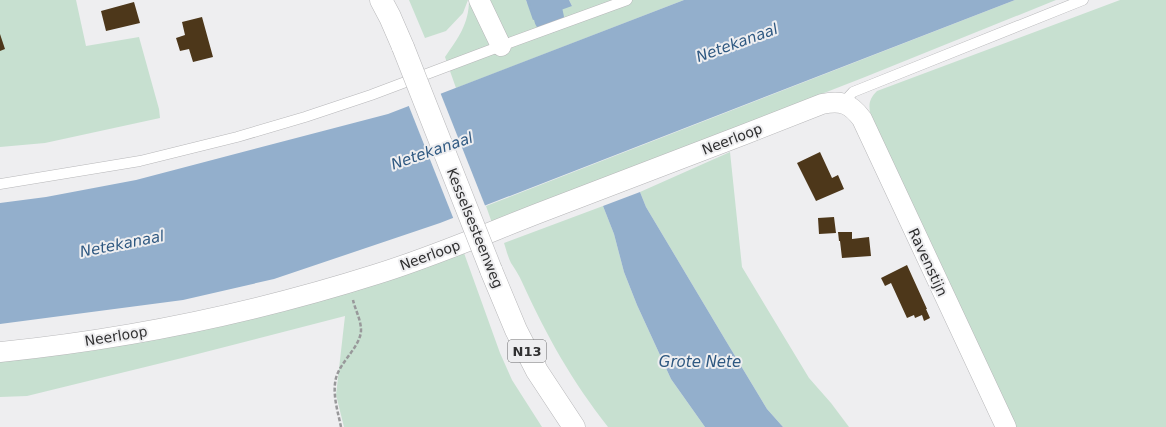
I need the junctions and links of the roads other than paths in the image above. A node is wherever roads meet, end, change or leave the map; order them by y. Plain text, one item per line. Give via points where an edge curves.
1 (381, 0) edge
2 (479, 0) edge
3 (627, 0) edge
4 (1083, 0) edge
5 (501, 46) junction
6 (843, 103) junction
7 (0, 184) edge
8 (0, 352) edge
9 (574, 427) edge
10 (1006, 427) edge

1 - 9 main road, Kesselsesteenweg / N13, bridge via 403,47 516,330 537,371
2 - 5 street
3 - 5 lane
4 - 6 lane via 852,92
5 - 7 lane via 363,98 237,137 140,161
6 - 8 street, Neerloop via 822,104 420,259 360,279 287,300 176,326
6 - 10 street, Ravenstijn via 857,112 862,119

